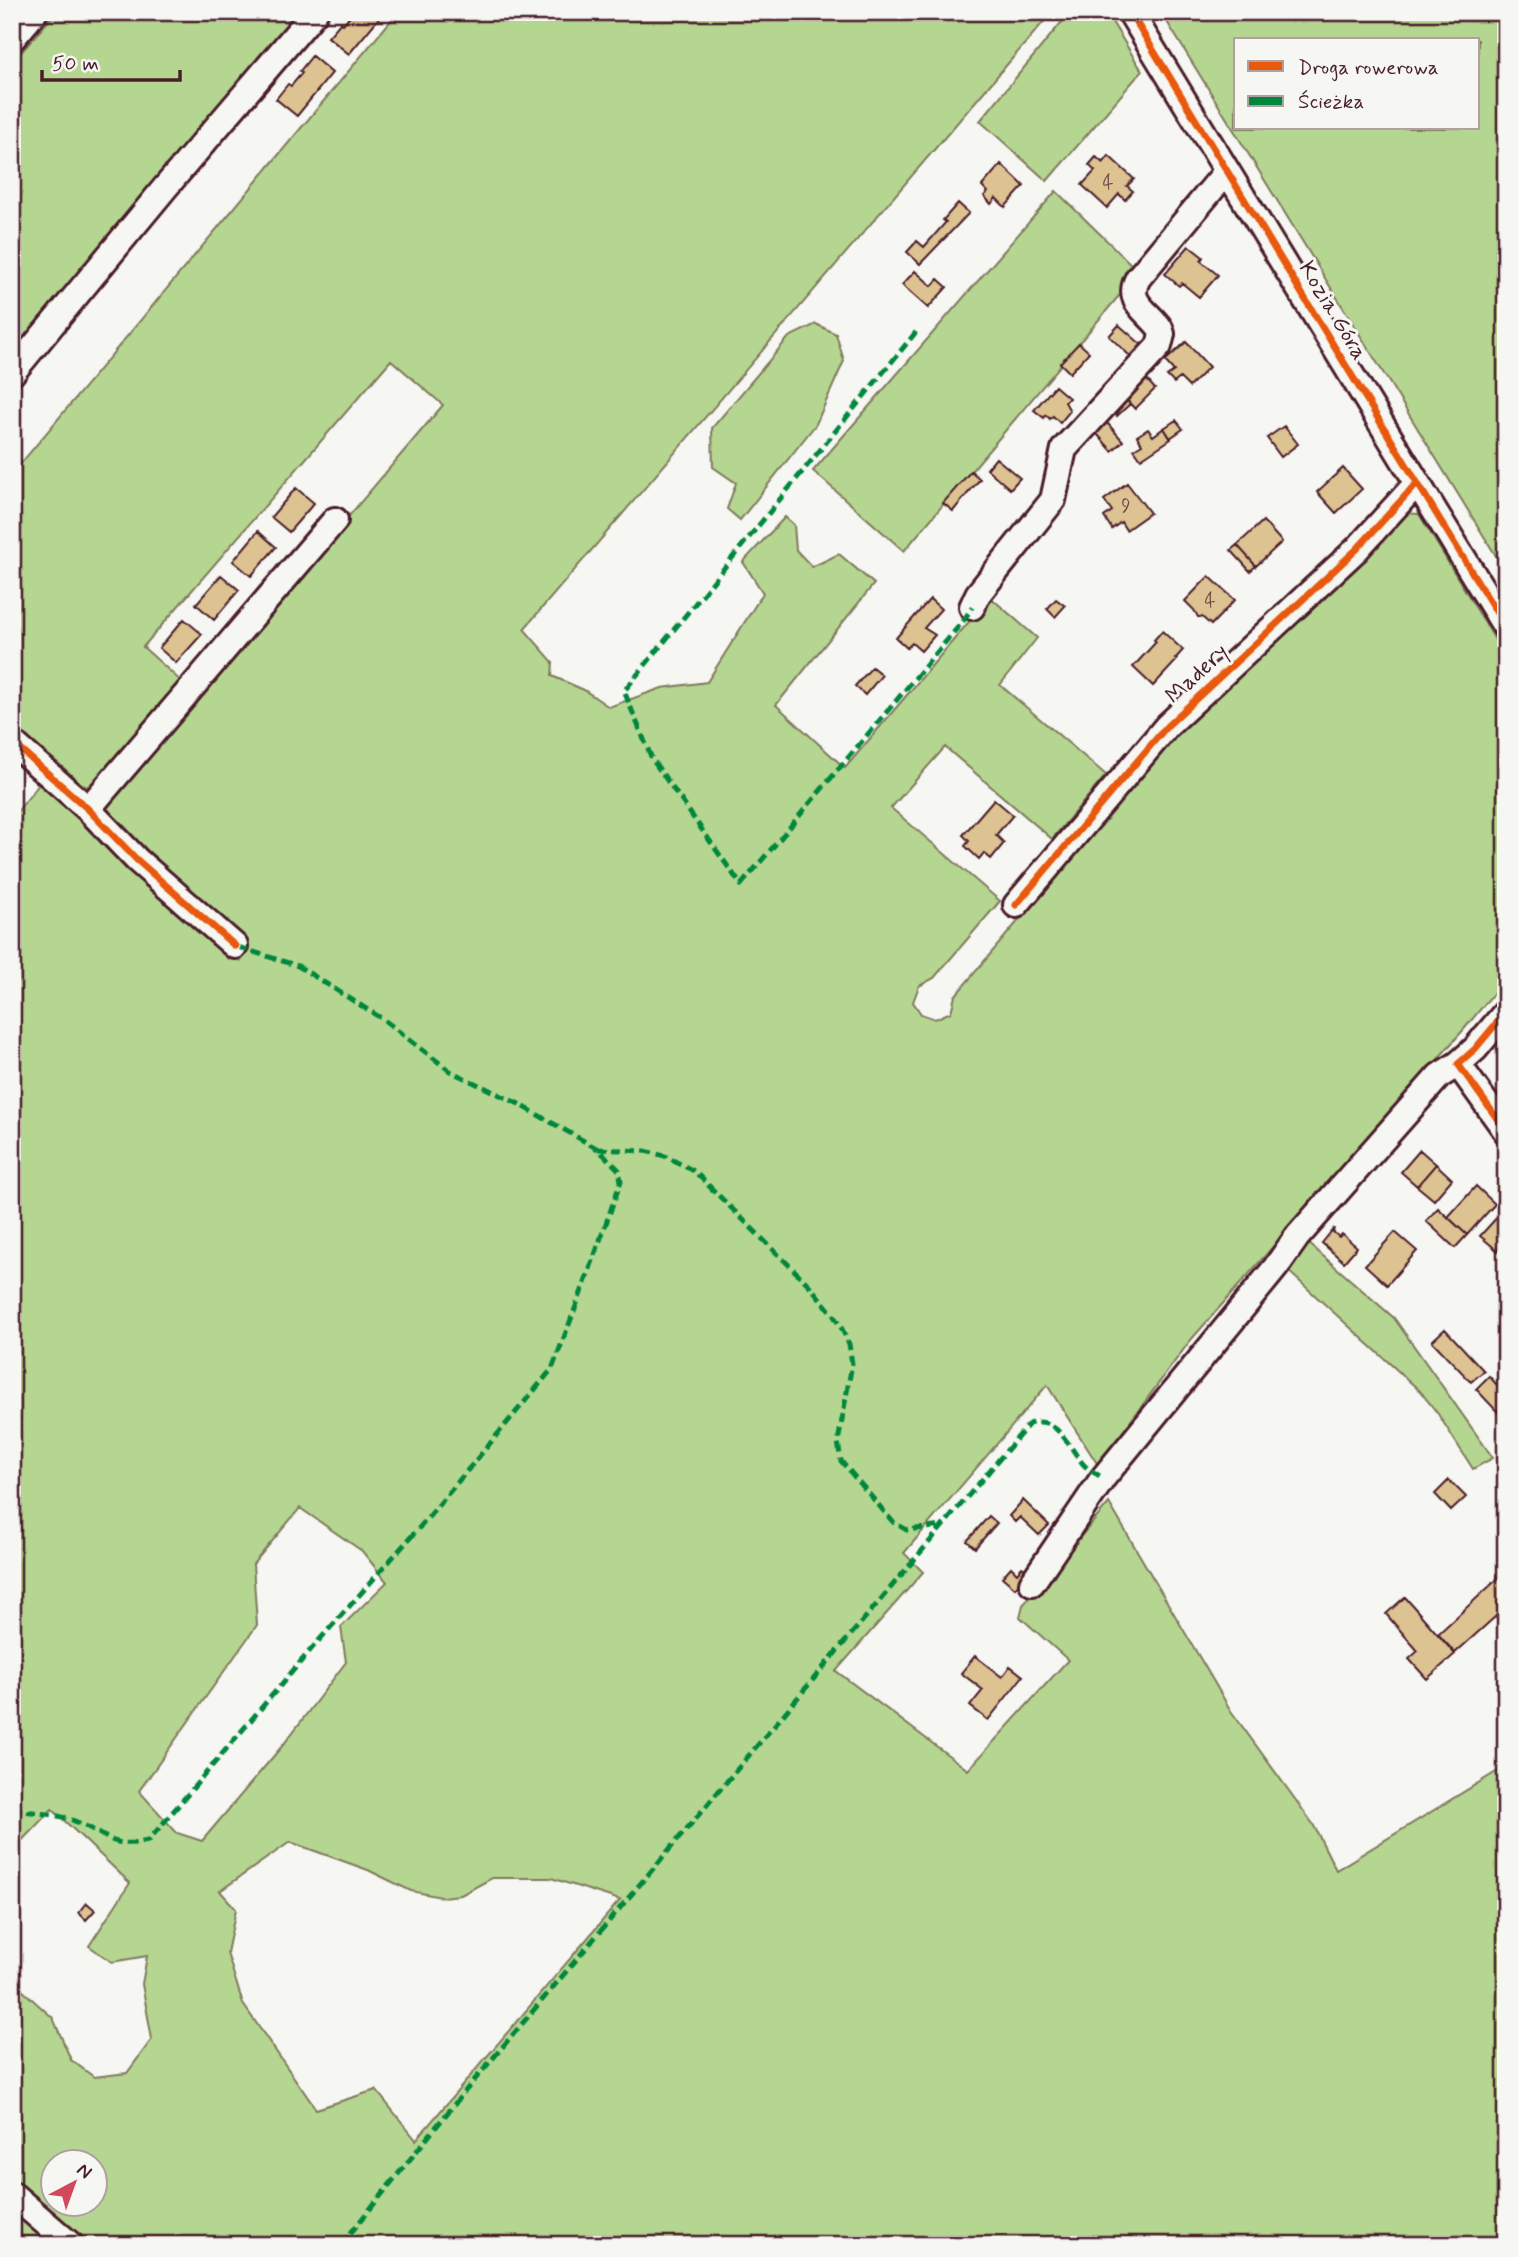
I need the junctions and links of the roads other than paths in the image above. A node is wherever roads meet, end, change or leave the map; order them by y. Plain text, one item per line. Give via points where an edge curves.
1 (35, 12) edge
2 (315, 12) edge
3 (1130, 12) edge
4 (12, 39) edge
5 (1227, 171) junction
6 (12, 373) edge
7 (1418, 483) junction
8 (335, 520) dead end
9 (972, 607) dead end
10 (1506, 628) edge
11 (12, 742) edge
12 (88, 809) junction
13 (1016, 905) dead end
14 (235, 946) dead end
15 (1506, 1012) edge
16 (1458, 1064) junction
17 (1506, 1131) edge
18 (1032, 1583) dead end
19 (12, 2194) edge
20 (71, 2245) edge

1 - 4 street
2 - 6 street
3 - 5 street, Kozia Góra
5 - 7 street, Kozia Góra
5 - 9 street via 1133,287 1135,299 1160,328 1159,346 1064,449 1053,500
7 - 10 street, Kozia Góra
7 - 13 street, Madery via 1357,549 1167,726
8 - 12 street
11 - 12 street
12 - 14 street via 137,860
15 - 16 street
16 - 17 street
16 - 18 street via 1438,1076 1297,1237 1103,1478
19 - 20 street

